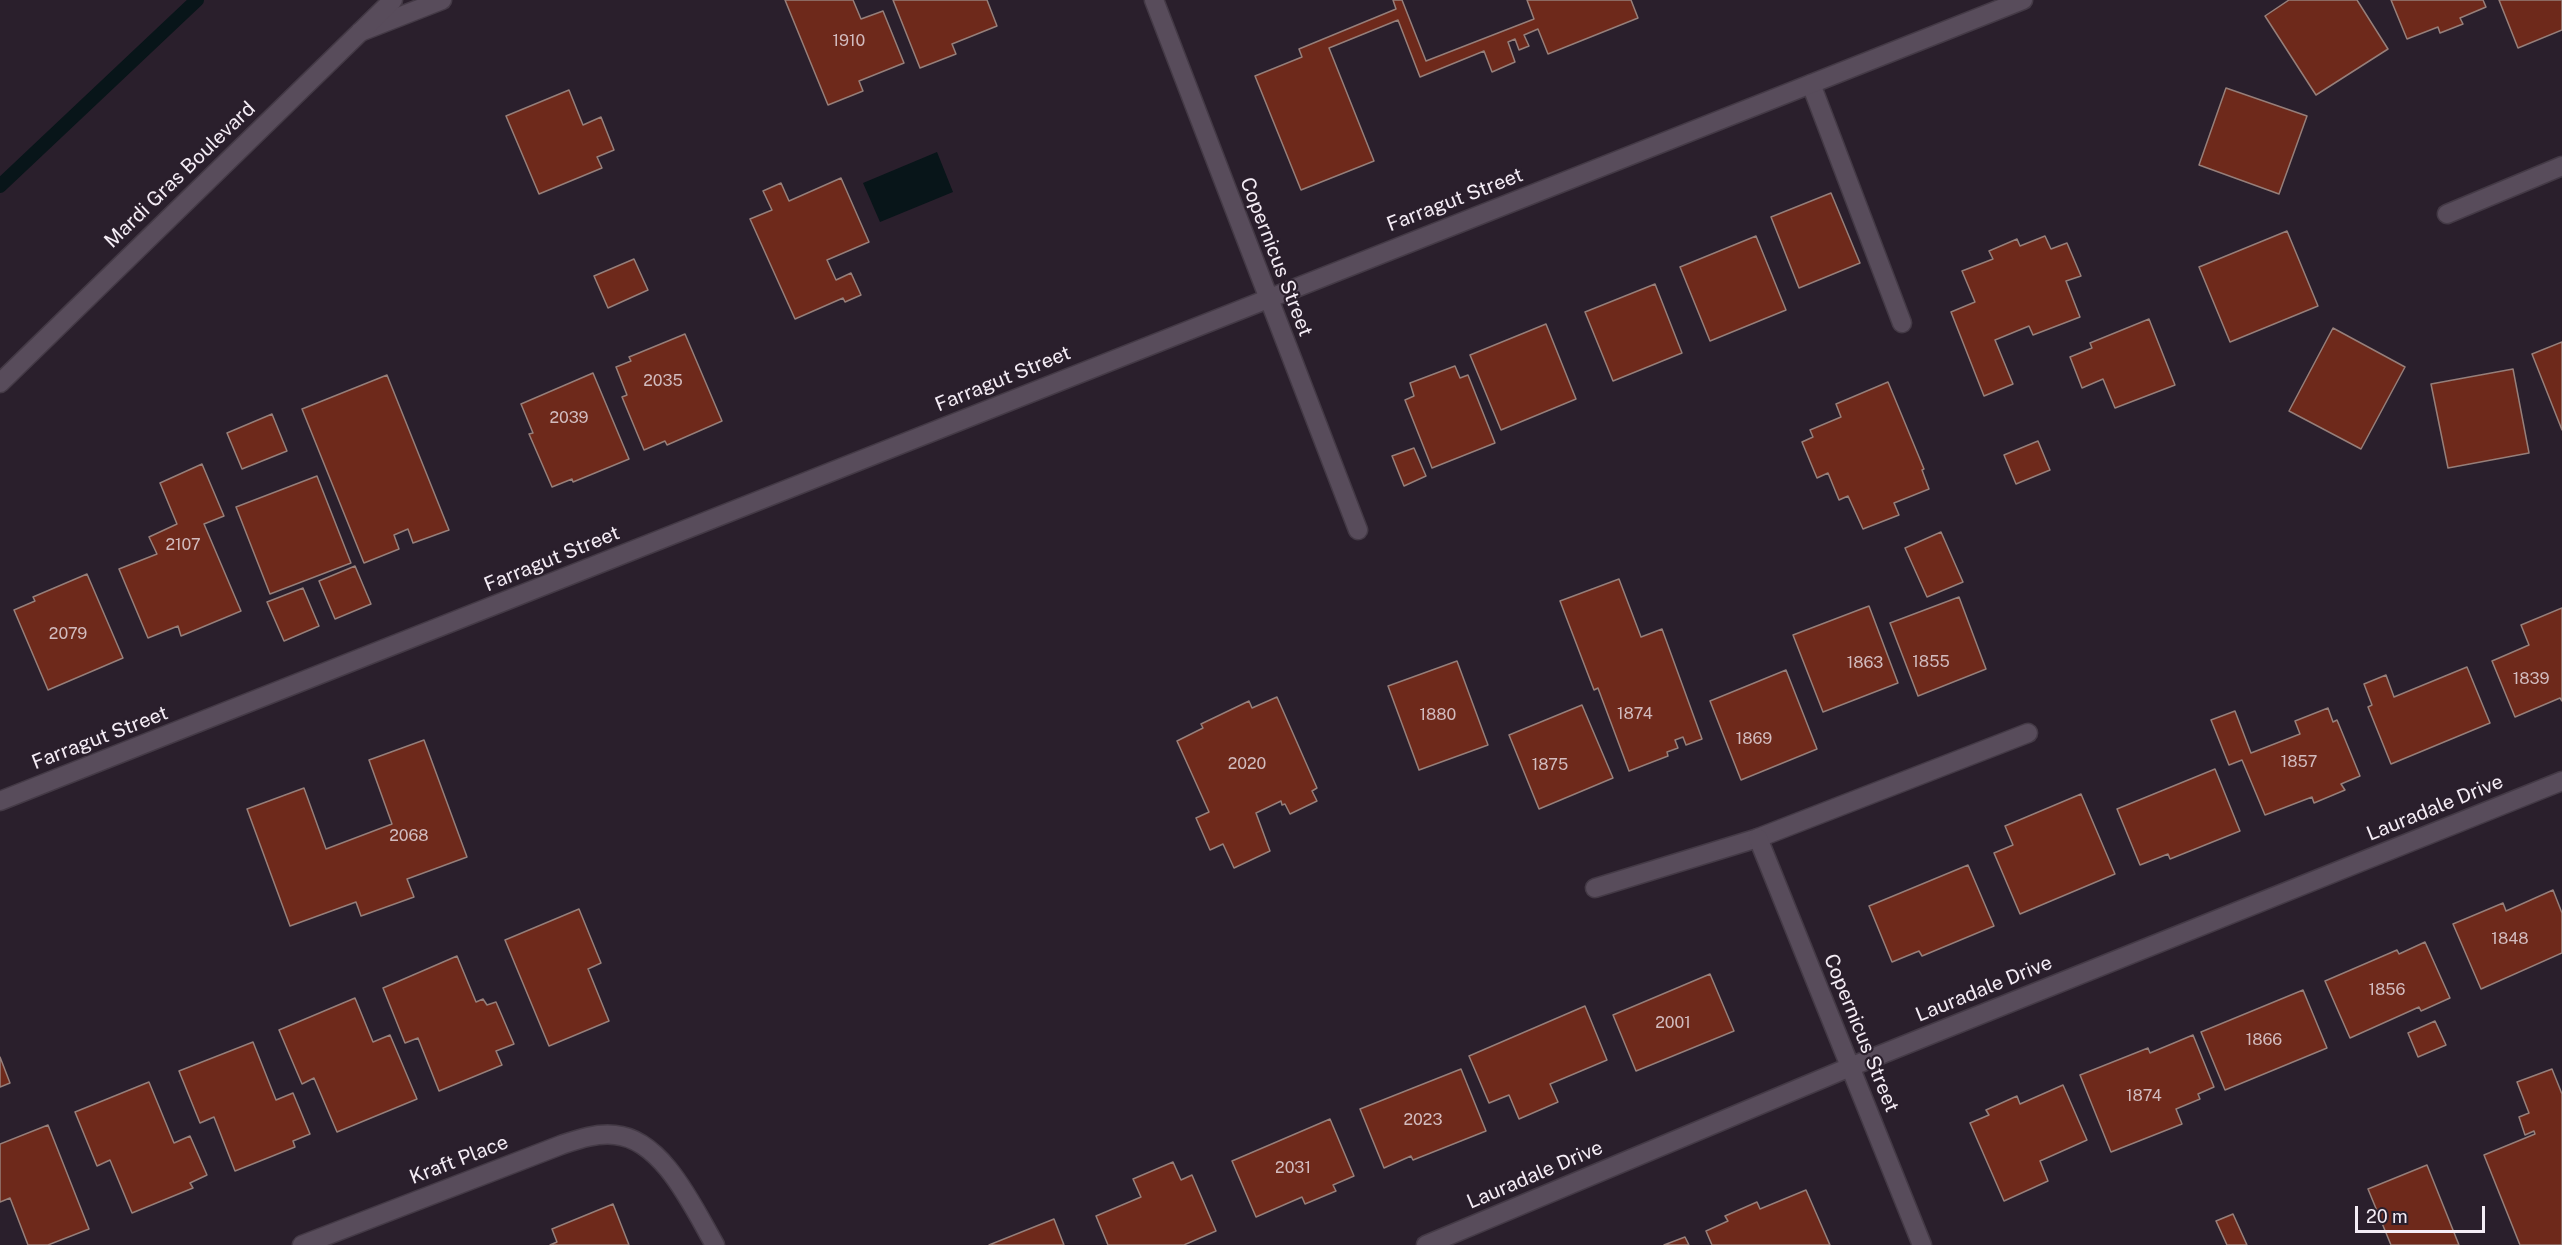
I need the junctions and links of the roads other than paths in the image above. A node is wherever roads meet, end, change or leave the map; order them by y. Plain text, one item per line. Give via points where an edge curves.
1 (393, 0) edge
2 (442, 0) edge
3 (1154, 0) edge
4 (2023, 0) edge
5 (358, 33) junction
6 (1811, 84) junction
7 (2562, 166) edge
8 (2446, 214) dead end
9 (1267, 298) junction
10 (1902, 323) dead end
11 (0, 383) edge
12 (1358, 530) dead end
13 (2028, 733) dead end
14 (2562, 781) edge
15 (0, 801) edge
16 (1758, 838) junction
17 (1595, 888) dead end
18 (1850, 1067) junction
19 (302, 1245) edge
20 (715, 1245) edge
21 (1426, 1245) edge
22 (1922, 1245) edge

1 - 5 street, Mardi Gras Boulevard
2 - 5 street
3 - 9 street, Copernicus Street
4 - 6 street, Farragut Street
5 - 11 street, Mardi Gras Boulevard
6 - 9 street, Farragut Street
6 - 10 street
7 - 8 street
9 - 12 street, Copernicus Street
9 - 15 street, Farragut Street
13 - 16 street
14 - 18 street, Lauradale Drive
16 - 17 street
16 - 18 street, Copernicus Street
18 - 21 street, Lauradale Drive
18 - 22 street, Copernicus Street
19 - 20 street, Kraft Place via 561,1145 591,1136 617,1135 652,1152 667,1168

